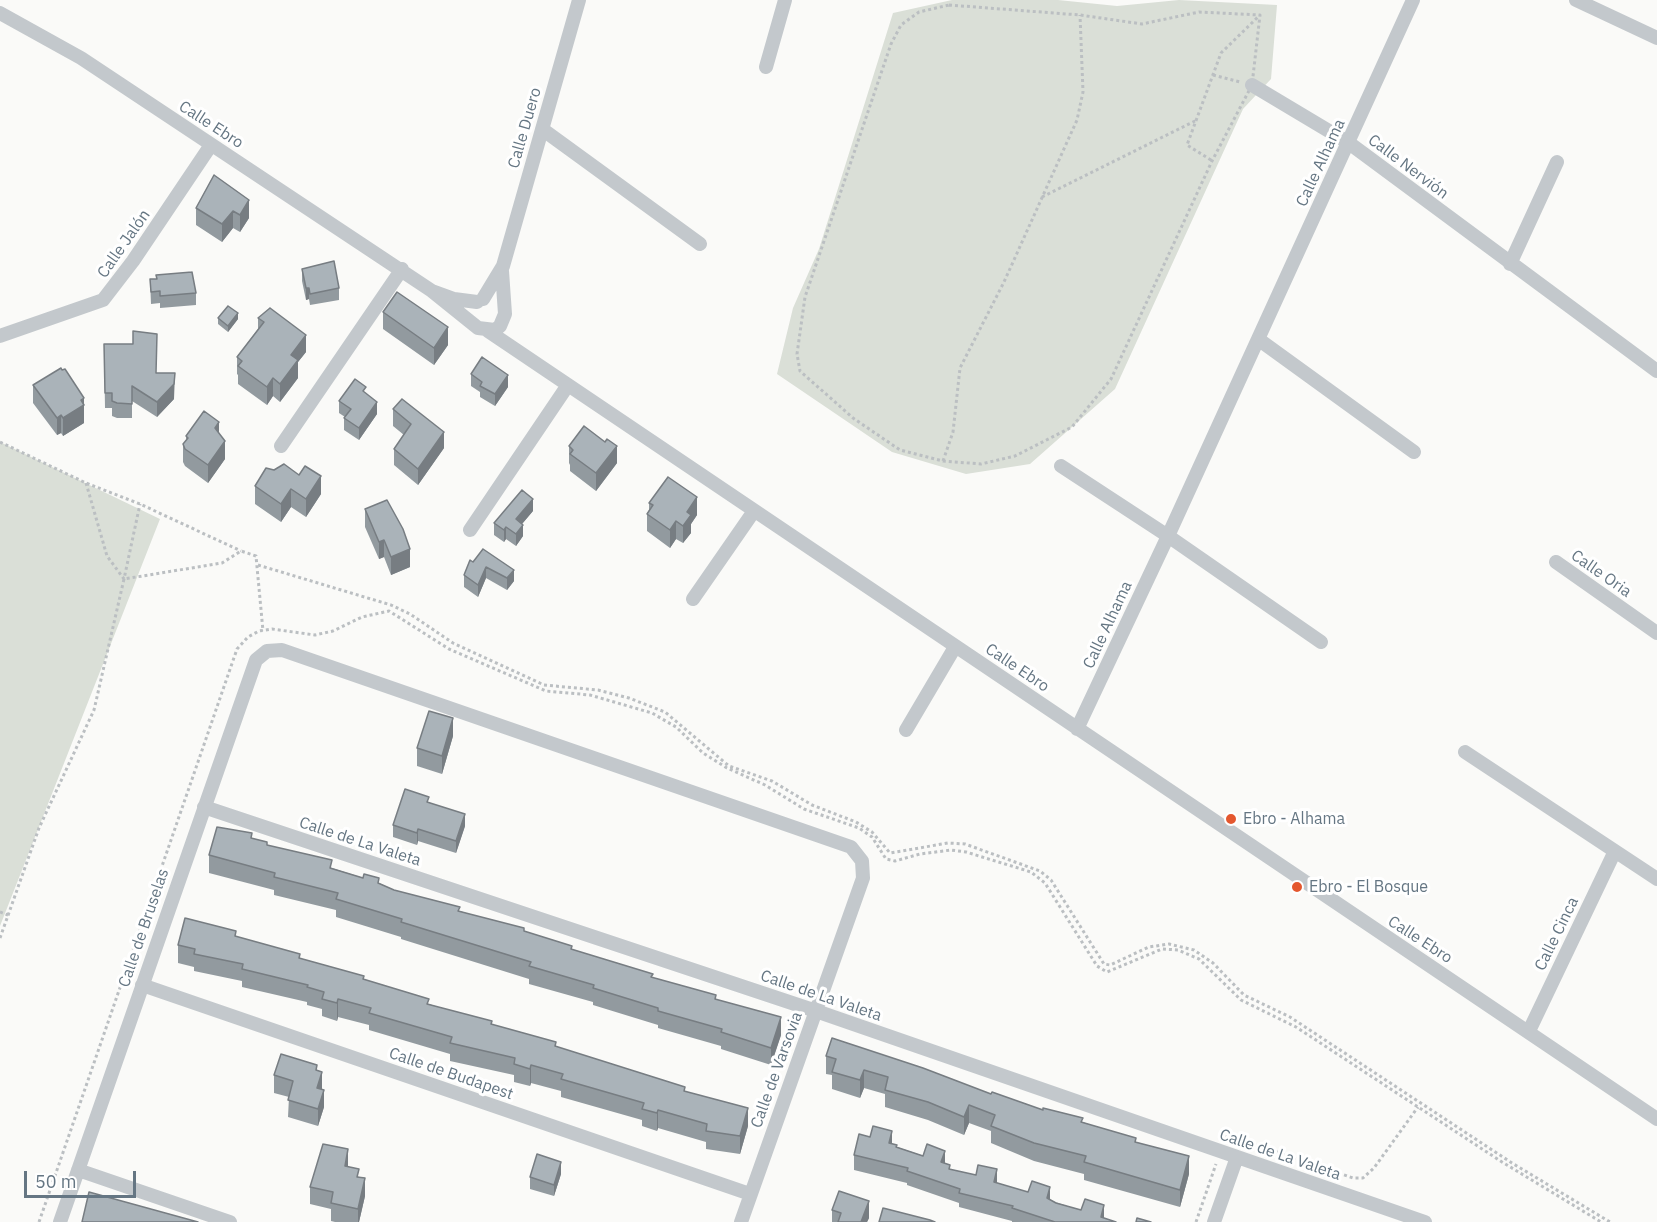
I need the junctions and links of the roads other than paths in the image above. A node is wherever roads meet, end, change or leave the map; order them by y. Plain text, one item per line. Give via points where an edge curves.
1 (579, 0) edge
2 (785, 0) edge
3 (1413, 0) edge
4 (1576, 0) edge
5 (0, 13) edge
6 (1657, 38) edge
7 (766, 68) dead end
8 (1252, 85) road end
9 (542, 129) junction
10 (1348, 143) junction
11 (211, 145) junction
12 (1557, 162) dead end
13 (700, 244) dead end
14 (1510, 264) junction
15 (502, 266) junction
16 (402, 269) junction
17 (432, 291) junction
18 (480, 300) junction
19 (504, 314) junction
20 (475, 324) junction
21 (488, 331) junction
22 (0, 336) edge
23 (1258, 339) junction
24 (528, 357) junction
25 (1657, 371) edge
26 (568, 385) junction
27 (281, 446) dead end
28 (1414, 452) dead end
29 (1061, 466) dead end
30 (754, 511) junction
31 (470, 530) dead end
32 (1168, 536) junction
33 (1556, 562) dead end
34 (693, 599) dead end
35 (1657, 633) edge
36 (1320, 642) dead end
37 (955, 647) junction
38 (1077, 729) junction
39 (906, 730) dead end
40 (1465, 752) dead end
41 (204, 807) junction
42 (1615, 851) junction
43 (862, 861) joint
44 (1657, 879) edge
45 (142, 985) junction
46 (816, 1011) junction
47 (1529, 1031) junction
48 (1657, 1119) edge
49 (1236, 1157) junction
50 (78, 1170) junction
51 (750, 1194) junction
52 (60, 1222) edge
53 (231, 1222) edge
54 (741, 1222) edge
55 (1214, 1222) edge
56 (1425, 1222) edge

1 - 9 street, Calle Duero
2 - 7 street
3 - 10 street, Calle Alhama
4 - 6 street
5 - 11 street, Calle Ebro via 81,58
8 - 10 street, Calle Nervión
9 - 13 street
9 - 15 street, Calle Duero
10 - 14 street, Calle Nervión
10 - 23 street, Calle Alhama
11 - 16 street, Calle Ebro
11 - 22 street, Calle Jalón via 103,300
12 - 14 street
14 - 25 street, Calle Nervión
15 - 18 street, Calle Duero
15 - 19 street, Calle Duero
16 - 17 street, Calle Ebro
16 - 27 street
17 - 18 street, Calle Ebro via 454,299
17 - 20 street, Calle Ebro
18 - 19 street via 498,301
18 - 20 street via 472,312
19 - 21 street via 495,330
19 - 24 street, Calle Ebro via 511,337
20 - 21 street
21 - 24 street, Calle Ebro
23 - 28 street
23 - 32 street, Calle Alhama
24 - 26 street, Calle Ebro
26 - 30 street, Calle Ebro
26 - 31 street
29 - 32 street
30 - 34 street
30 - 37 street, Calle Ebro
32 - 36 street
32 - 38 street, Calle Alhama
33 - 35 street, Calle Oria
37 - 38 street, Calle Ebro
37 - 39 street
38 - 47 street, Calle Ebro
40 - 42 street
41 - 43 street, Calle de Bruselas via 255,660 267,651 282,650 851,847
41 - 45 street, Calle de Bruselas
41 - 46 street, Calle de La Valeta
42 - 44 street
42 - 47 street, Calle Cinca
43 - 46 street, Calle de Varsovia via 864,878
45 - 50 street, Calle de Bruselas
45 - 51 street, Calle de Budapest
46 - 49 street, Calle de La Valeta
46 - 51 street, Calle de Varsovia
47 - 48 street, Calle Ebro
49 - 55 street
49 - 56 street, Calle de La Valeta
50 - 52 street, Calle de Bruselas
50 - 53 street
51 - 54 street, Calle de Varsovia

